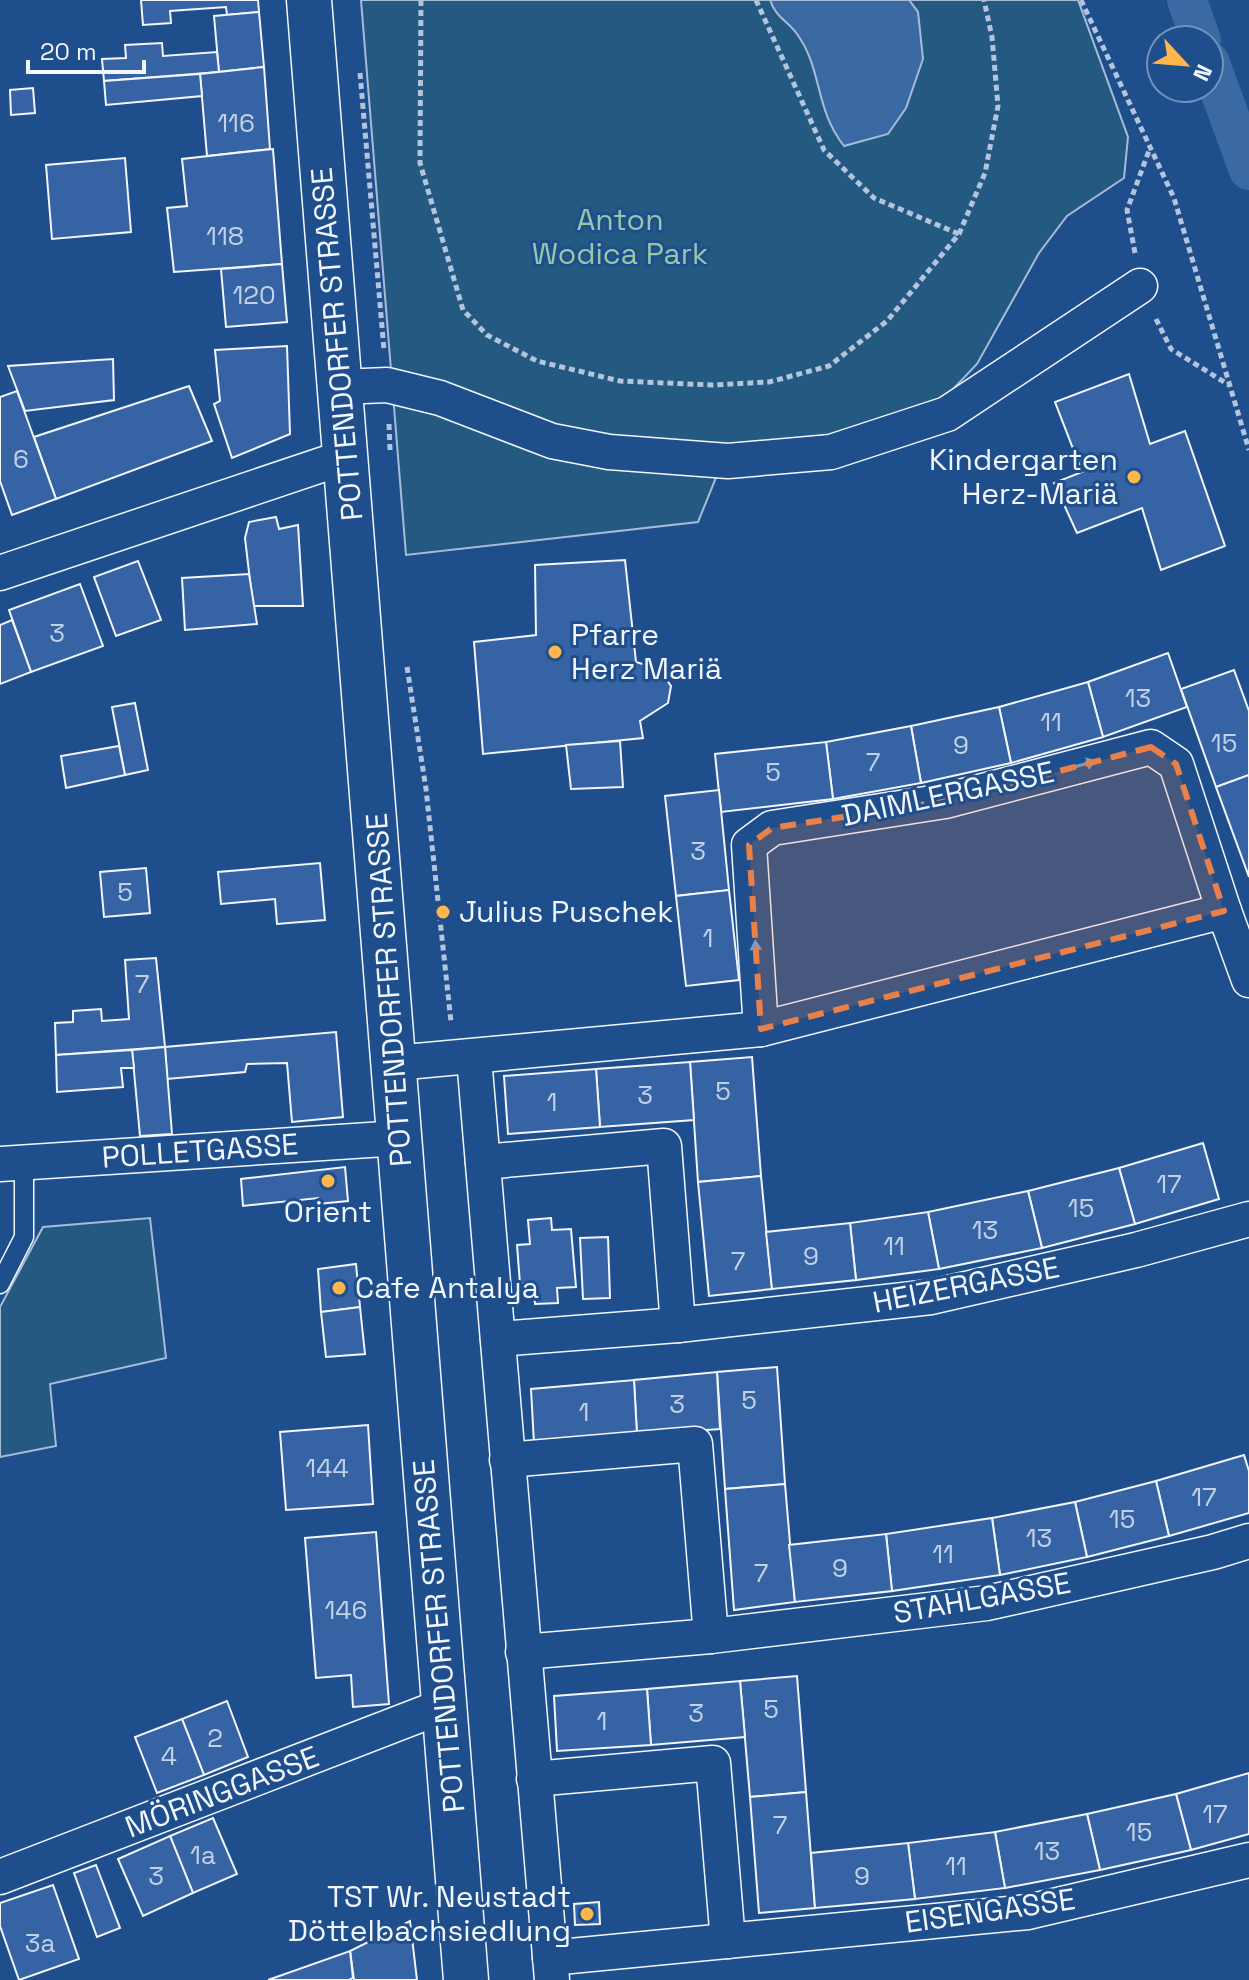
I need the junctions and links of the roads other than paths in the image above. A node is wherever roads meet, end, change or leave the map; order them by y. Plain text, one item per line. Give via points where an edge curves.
1 (309, 0) edge
2 (1140, 286) dead end
3 (340, 387) junction
4 (345, 457) junction
5 (0, 573) edge
6 (1224, 911) junction
7 (1249, 980) edge
8 (761, 1029) junction
9 (461, 1058) junction
10 (395, 1063) junction
11 (400, 1138) junction
12 (483, 1162) junction
13 (12, 1163) edge
14 (1249, 1219) edge
15 (0, 1284) edge
16 (678, 1325) junction
17 (498, 1339) junction
18 (507, 1460) junction
19 (1249, 1541) edge
20 (711, 1636) junction
21 (523, 1652) junction
22 (443, 1706) junction
23 (534, 1779) junction
24 (1249, 1860) edge
25 (0, 1877) edge
26 (728, 1941) junction
27 (551, 1969) edge
28 (466, 1980) edge

1 - 3 main road, POTTENDORFER STRASSE
2 - 3 street via 947,414 831,452 728,461 609,452 552,441 440,398 387,385
3 - 4 main road, POTTENDORFER STRASSE
4 - 5 street
4 - 10 main road, POTTENDORFER STRASSE
6 - 7 street, DAIMLERGASSE
6 - 8 street
8 -> 6 street, DAIMLERGASSE via 749,845 772,828 945,801 1151,747 1176,764
8 - 9 street
9 - 10 street
9 - 12 street
10 - 11 main road, POTTENDORFER STRASSE
11 - 13 street, POLLETGASSE
11 - 22 main road, POTTENDORFER STRASSE
12 - 16 street via 664,1146
12 - 17 street
13 - 15 lane via 24,1237
14 - 16 street, HEIZERGASSE via 931,1297
16 - 17 street, HEIZERGASSE
17 - 18 street
18 - 20 street via 695,1444
18 - 21 street
19 - 20 street, STAHLGASSE via 987,1603
20 - 21 street, STAHLGASSE
21 - 23 street
22 - 25 street, MÖRINGGASSE
22 - 28 main road, POTTENDORFER STRASSE
23 - 26 street via 713,1763
23 - 27 street
24 - 26 street, EISENGASSE via 1028,1912
26 - 27 street, EISENGASSE

